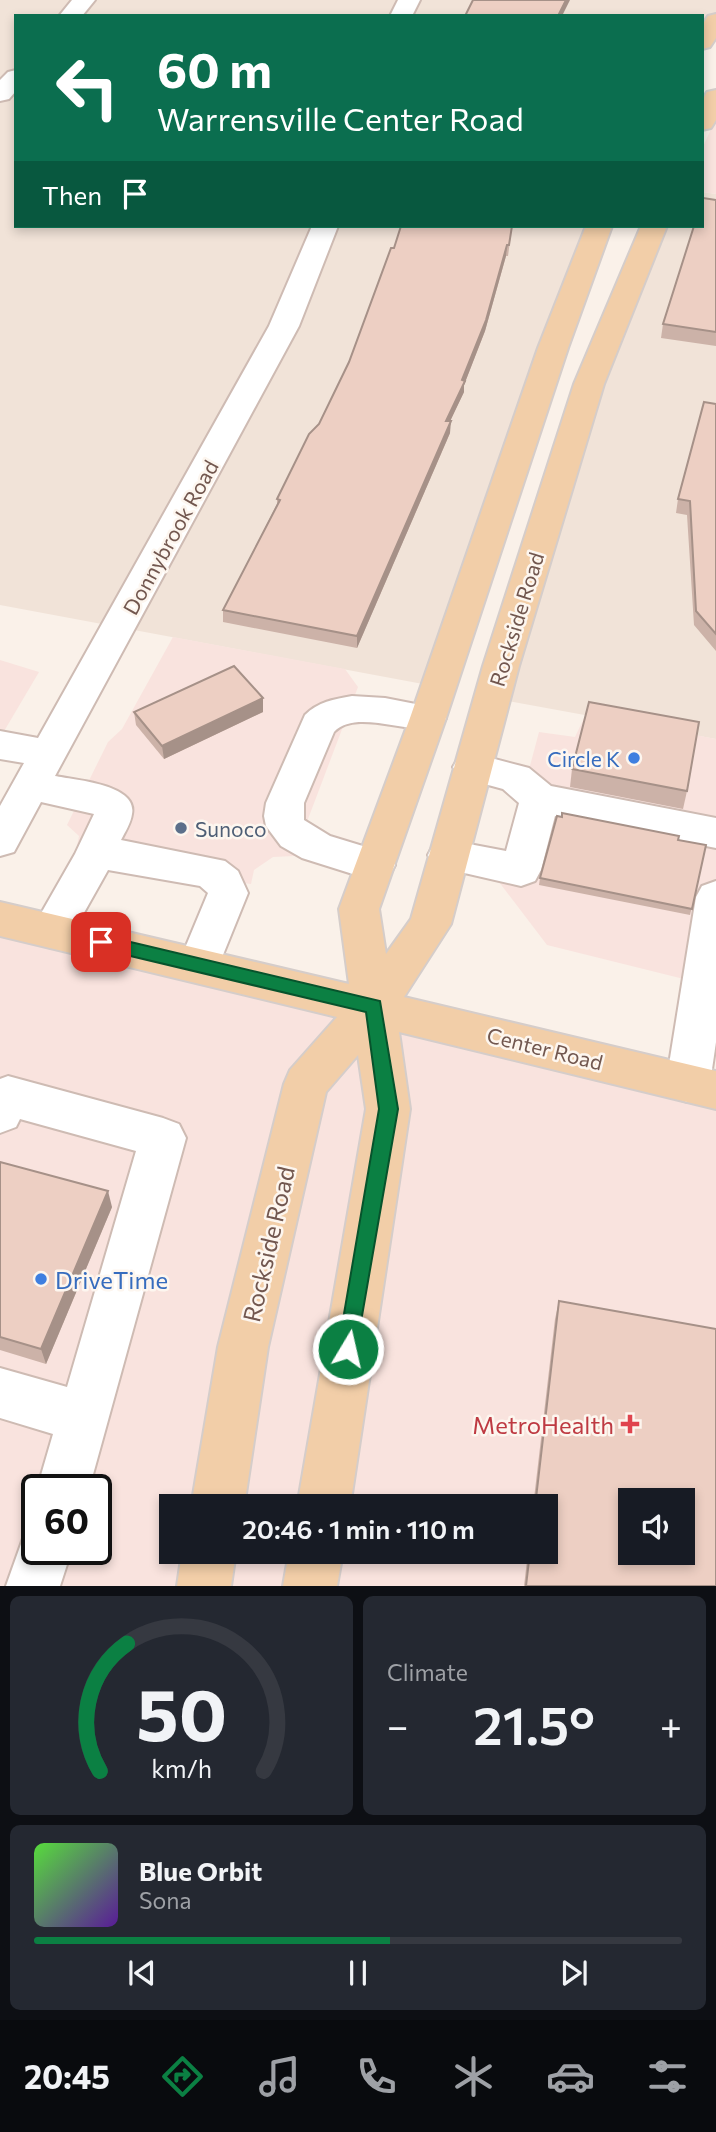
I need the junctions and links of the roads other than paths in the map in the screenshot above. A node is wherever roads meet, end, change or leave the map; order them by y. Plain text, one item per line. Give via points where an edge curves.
1 (84, 0) edge
2 (72, 14) edge
3 (716, 21) edge
4 (704, 39) edge
5 (14, 78) edge
6 (0, 94) edge
7 (716, 97) edge
8 (704, 119) edge
9 (324, 228) edge
10 (598, 228) edge
11 (653, 228) edge
12 (428, 718) junction
13 (0, 745) edge
14 (472, 767) junction
15 (40, 770) junction
16 (540, 798) junction
17 (716, 833) edge
18 (0, 841) edge
19 (448, 855) junction
20 (93, 859) junction
21 (375, 865) junction
22 (716, 897) edge
23 (1, 922) edge
24 (52, 931) junction
25 (199, 965) junction
26 (374, 1006) junction
27 (702, 1086) edge
28 (0, 1113) edge
29 (0, 1393) edge
30 (85, 1418) junction
31 (68, 1474) edge
32 (219, 1494) edge
33 (325, 1494) edge
34 (207, 1564) edge
35 (314, 1564) edge
36 (40, 1565) edge
37 (33, 1586) edge
38 (204, 1586) edge
39 (310, 1586) edge

1 - 2 street
3 - 4 main road
5 - 6 street
7 - 8 main road
9 - 15 street, Donnybrook Road via 284,326
10 - 12 main road
11 - 14 main road, Rockside Road via 589,384
12 - 21 main road
12 - 21 street via 342,709 322,717 285,803 282,816 295,836 337,855
13 - 15 street
14 - 16 street via 515,778
14 - 19 main road, Rockside Road
15 - 18 street, Donnybrook Road
15 - 20 street via 113,807
16 - 17 street
16 - 19 street via 521,870
19 - 26 main road, Rockside Road via 430,923
20 - 24 street
20 - 25 street via 103,854 130,857 211,872 224,882 228,893
21 - 26 main road via 359,909
22 - 27 street
23 - 24 main road, Center Road
24 - 25 main road, Center Road
25 - 26 main road, Center Road
26 - 27 main road, Center Road
26 - 32 main road, Rockside Road via 306,1084 243,1347
26 - 33 main road via 388,1109
28 - 30 street via 8,1096 163,1138
29 - 30 street
30 - 31 street
34 - 38 main road
35 - 39 main road
36 - 37 street

